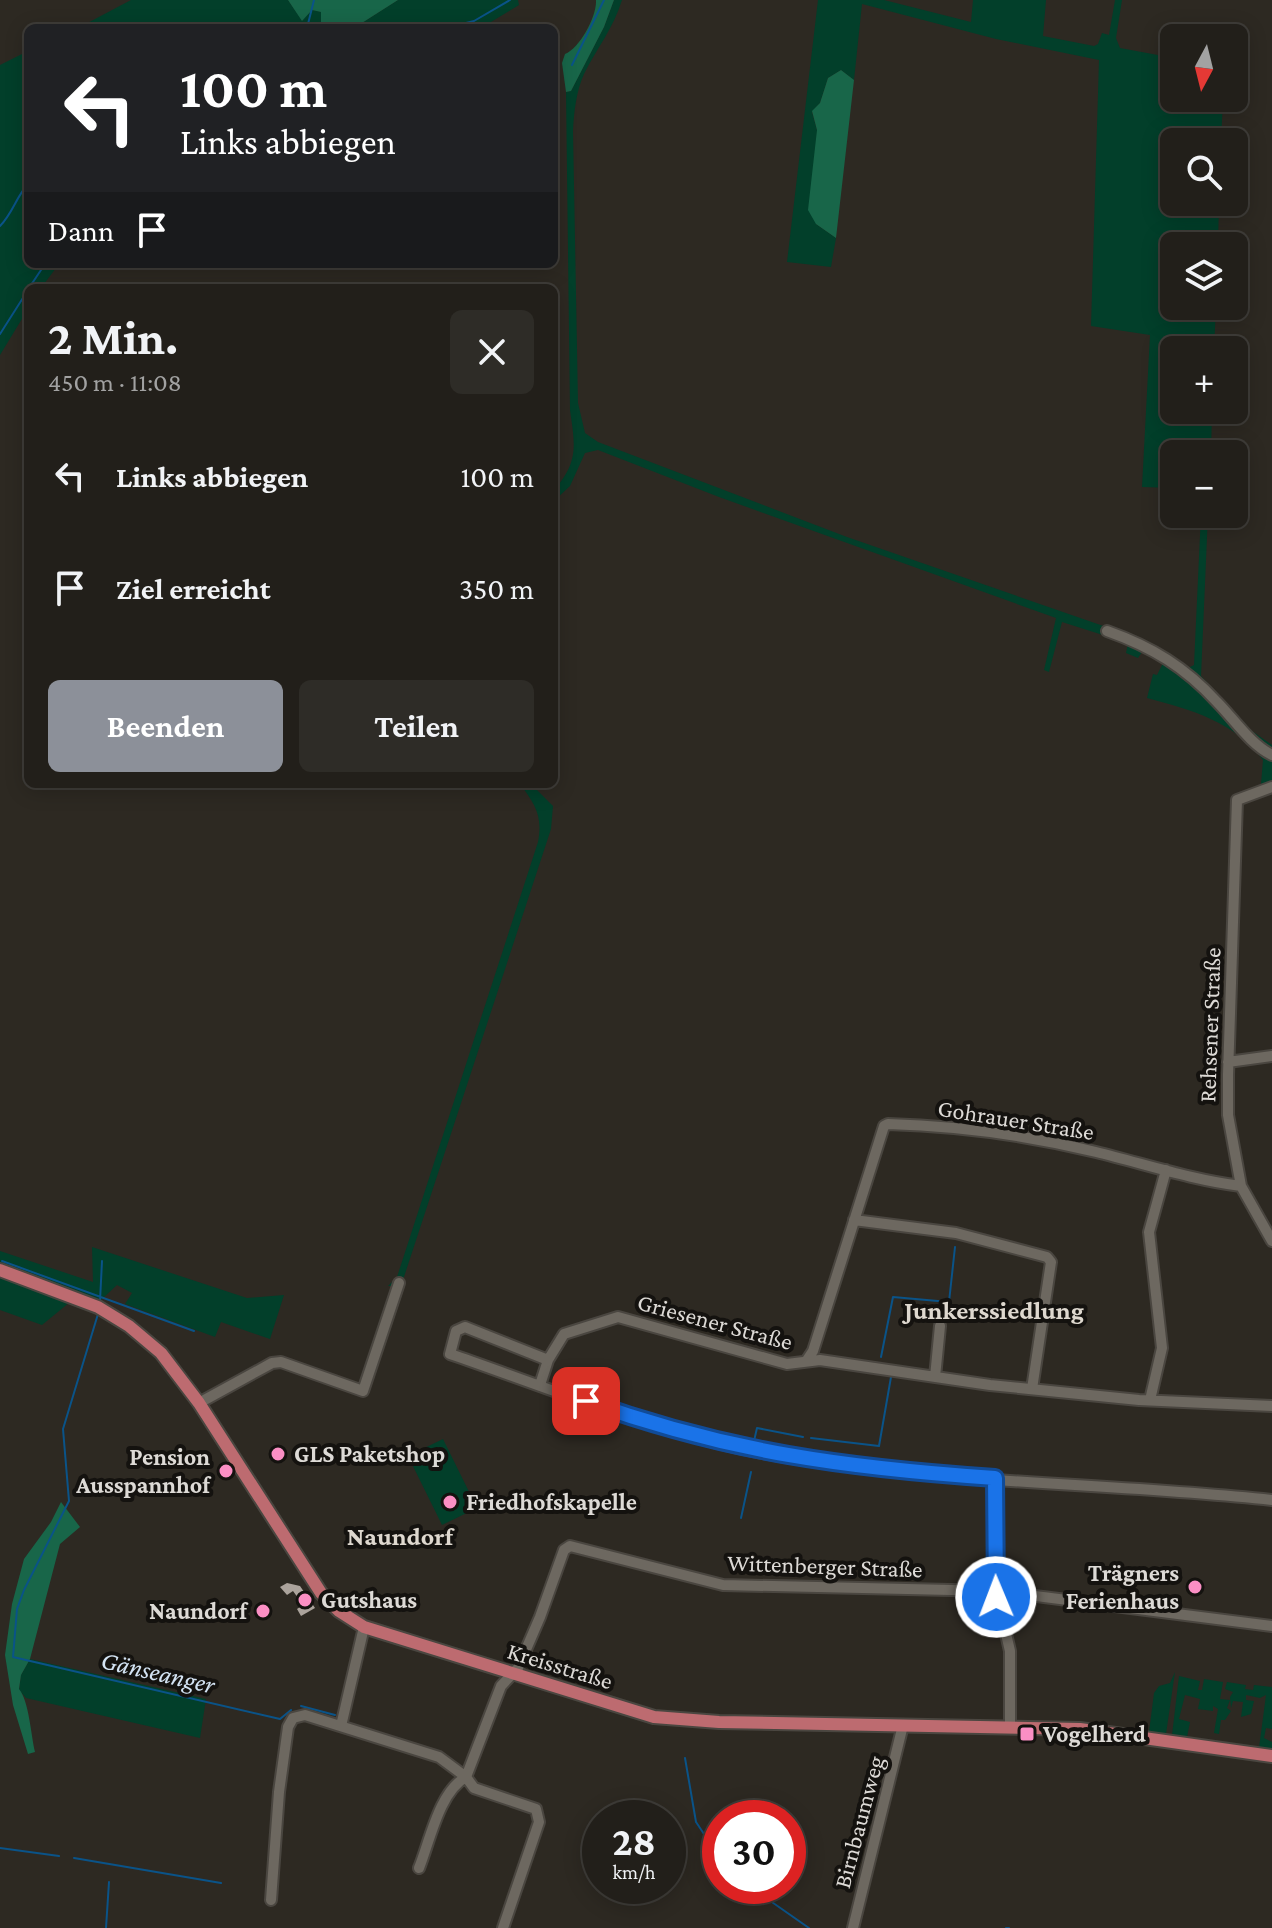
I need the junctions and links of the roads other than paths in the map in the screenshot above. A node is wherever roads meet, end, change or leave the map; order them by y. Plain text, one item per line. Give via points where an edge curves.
1 (1107, 631) dead end
2 (1272, 755) edge
3 (1272, 787) edge
4 (1272, 1056) edge
5 (1228, 1062) junction
6 (1166, 1170) junction
7 (1241, 1186) junction
8 (854, 1220) junction
9 (1272, 1241) edge
10 (0, 1270) edge
11 (399, 1283) dead end
12 (940, 1326) dead end
13 (548, 1360) junction
14 (807, 1360) junction
15 (935, 1377) junction
16 (540, 1385) junction
17 (1032, 1389) junction
18 (1150, 1400) junction
19 (199, 1403) junction
20 (1272, 1406) edge
21 (995, 1478) junction
22 (1272, 1500) edge
23 (996, 1591) junction
24 (1272, 1626) edge
25 (364, 1627) junction
26 (512, 1675) junction
27 (903, 1725) junction
28 (341, 1726) junction
29 (1010, 1727) junction
30 (1272, 1756) edge
31 (466, 1777) junction
32 (419, 1868) dead end
33 (271, 1900) dead end
34 (503, 1928) edge
35 (853, 1928) edge

1 - 2 street via 1176,663
3 - 5 street, Rehsener Straße via 1237,800
4 - 5 street
5 - 7 street, Rehsener Straße via 1228,1115
6 - 7 street, Gohrauer Straße
6 - 8 street, Gohrauer Straße via 971,1127 888,1124
6 - 18 street via 1149,1232 1162,1348
7 - 9 street, Rehsener Straße
8 - 14 street, Gohrauer Straße
8 - 17 street via 956,1233 1047,1257 1051,1262
10 - 19 main road, Kreisstraße via 112,1314 161,1353
11 - 19 street via 363,1391 281,1362
12 - 15 street
13 - 14 street, Griesener Straße via 564,1334 618,1317 787,1364
13 - 16 street
13 - 16 street via 465,1327 456,1331 450,1347 450,1354
14 - 15 street, Griesener Straße
15 - 17 street, Griesener Straße
16 - 21 street via 671,1430 760,1452
17 - 18 street, Griesener Straße
18 - 20 street, Griesener Straße
19 - 25 main road, Kreisstraße via 321,1593
21 - 22 street
21 - 23 street
23 - 24 street, Wittenberger Straße
23 - 26 street, Wittenberger Straße via 723,1585 570,1546
23 - 29 street via 1010,1651
25 - 26 main road, Kreisstraße
25 - 28 street
26 - 27 main road, Kreisstraße via 667,1719
26 - 31 street via 501,1686
27 - 29 main road, Kreisstraße
27 - 35 street, Birnbaumweg
28 - 31 street via 439,1757
28 - 33 street via 297,1715 288,1727
29 - 30 main road, Kreisstraße via 1102,1731
31 - 32 street via 443,1806
31 - 34 street via 474,1788 530,1806 539,1814

